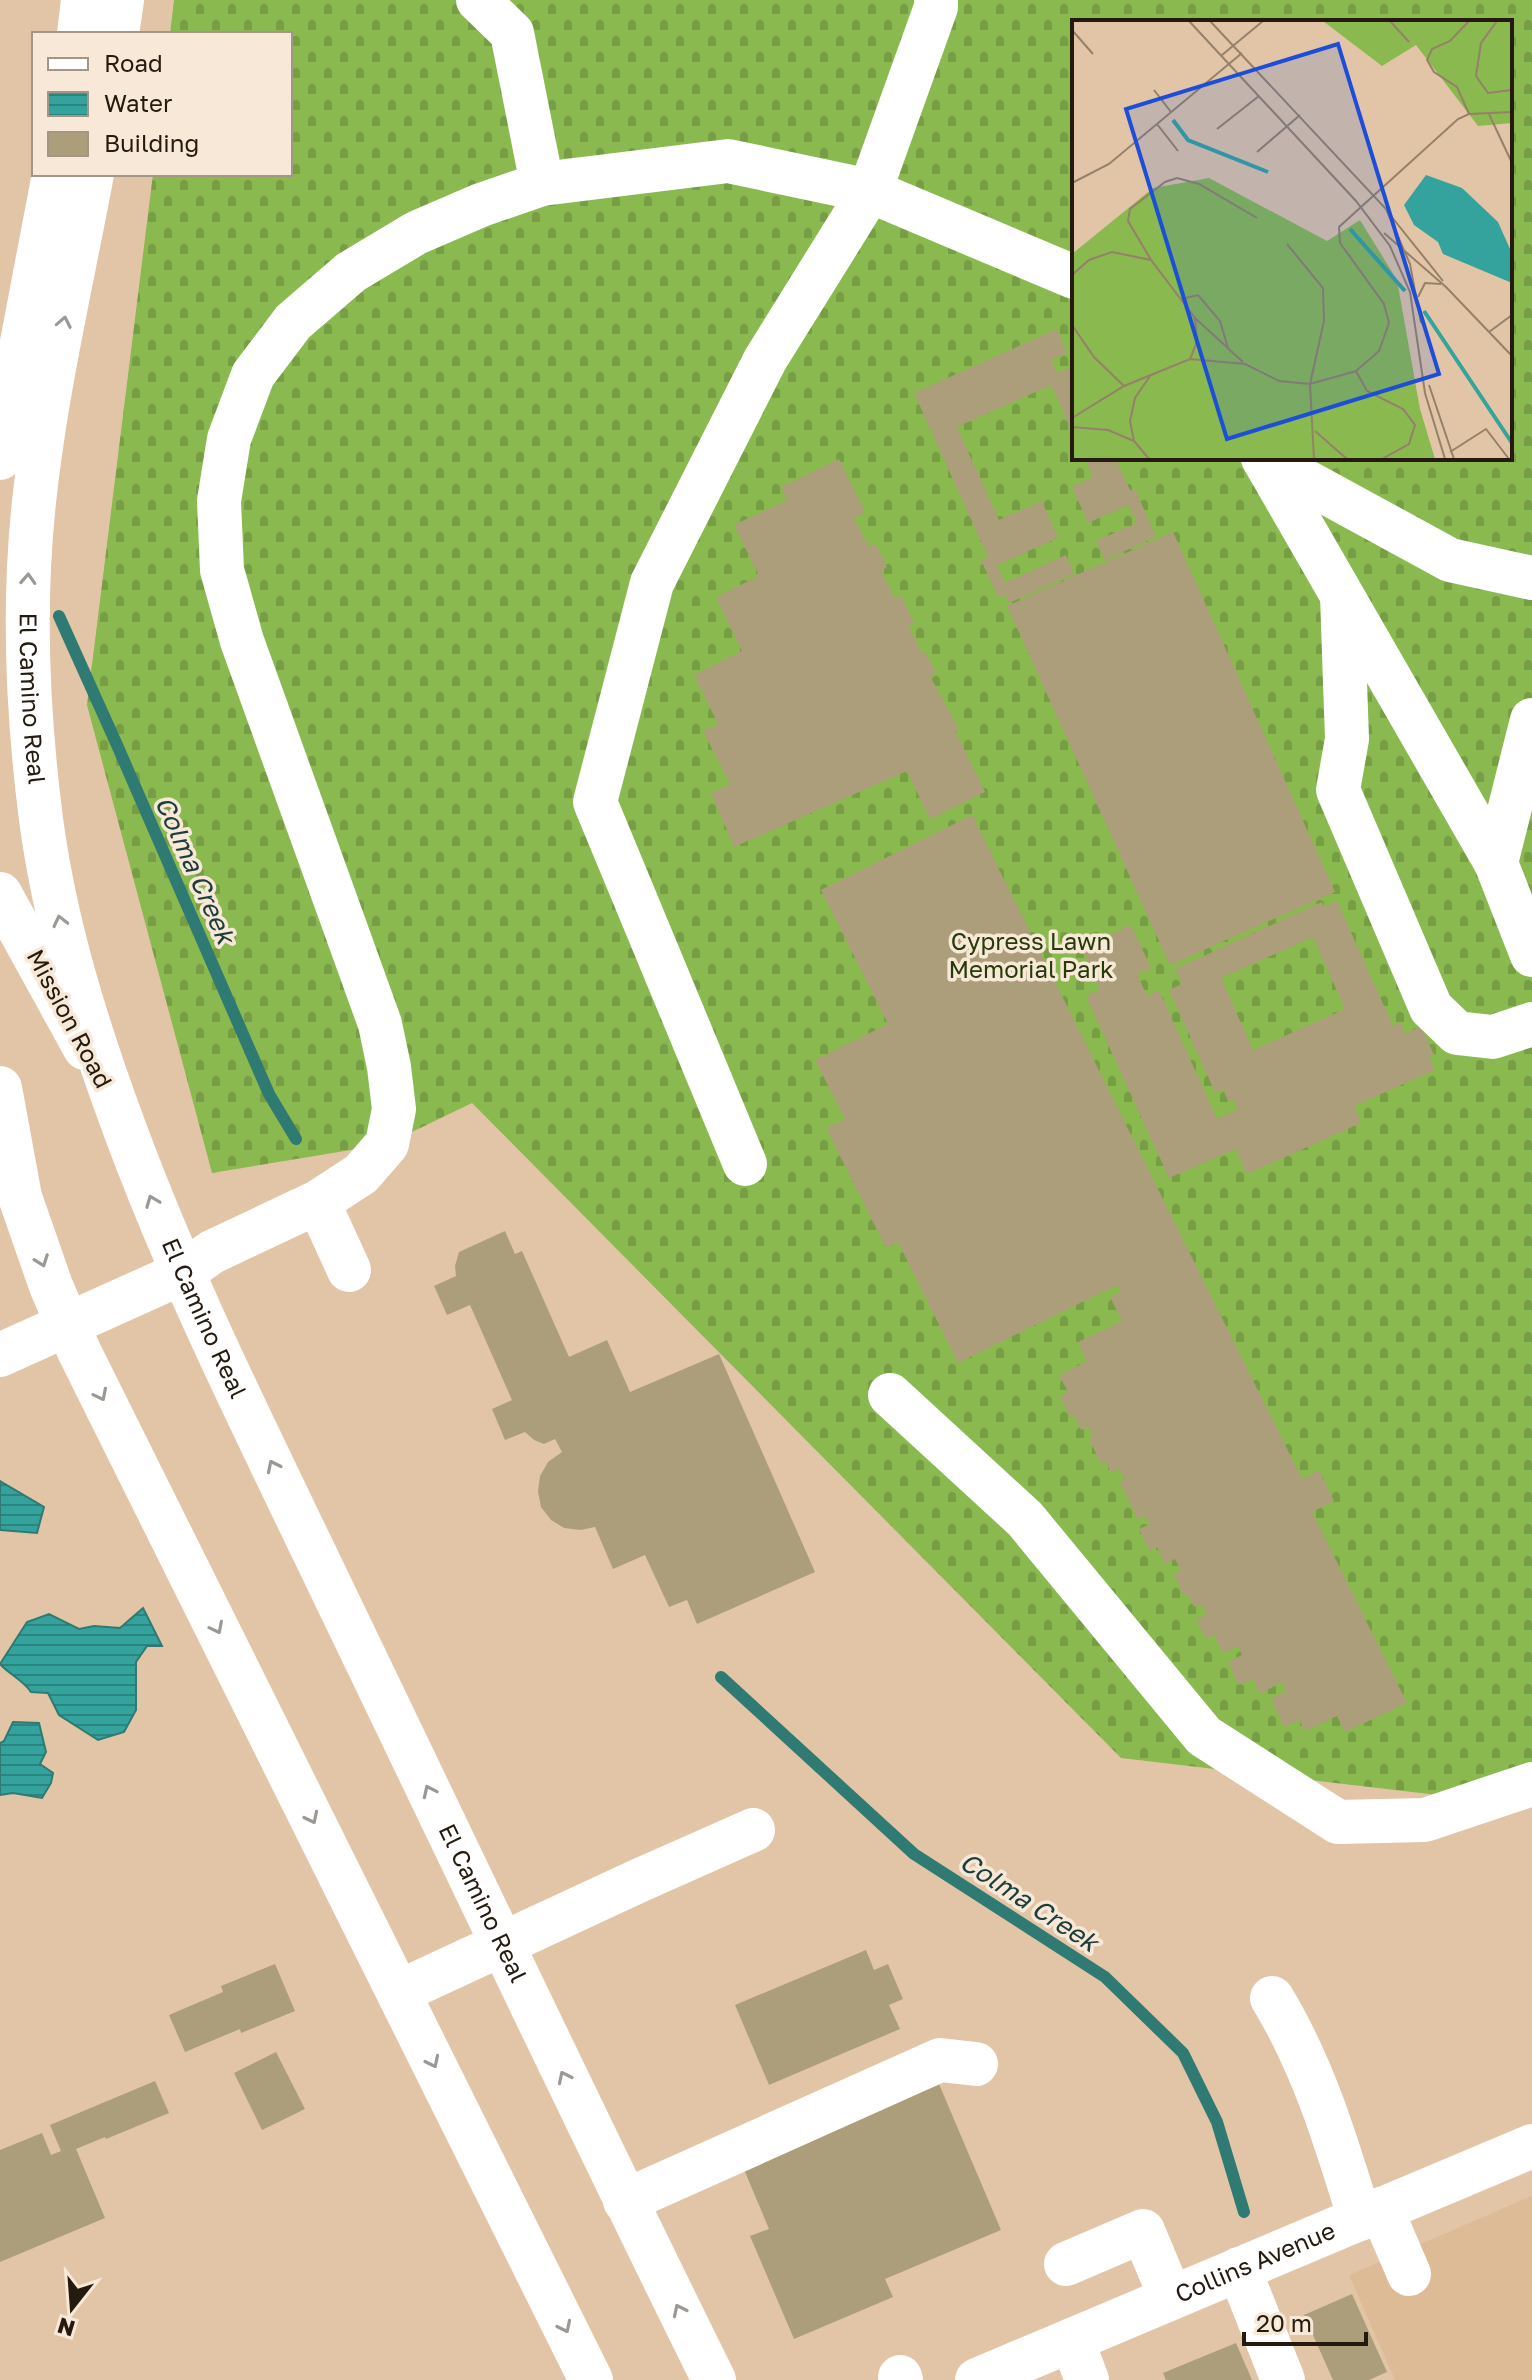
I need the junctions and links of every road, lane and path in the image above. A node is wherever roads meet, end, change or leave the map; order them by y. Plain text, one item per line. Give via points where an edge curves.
1 (83, 0) edge
2 (122, 0) edge
3 (478, 0) edge
4 (936, 0) edge
5 (79, 32) edge
6 (117, 32) edge
7 (54, 176) edge
8 (92, 176) edge
9 (542, 184) junction
10 (870, 191) junction
11 (1072, 276) edge
12 (0, 458) edge
13 (1264, 460) edge
14 (1267, 460) edge
15 (1532, 578) edge
16 (1342, 596) junction
17 (1532, 720) edge
18 (1496, 863) junction
19 (0, 894) edge
20 (1532, 955) edge
21 (1532, 1024) edge
22 (0, 1088) edge
23 (115, 1103) junction
24 (0, 1148) edge
25 (745, 1164) dead end
26 (20, 1197) junction
27 (318, 1202) junction
28 (349, 1270) dead end
29 (182, 1273) junction
30 (67, 1325) junction
31 (0, 1355) edge
32 (890, 1395) dead end
33 (1532, 1784) edge
34 (753, 1830) dead end
35 (501, 1945) junction
36 (399, 1992) junction
37 (1272, 1998) dead end
38 (976, 2064) dead end
39 (1532, 2146) edge
40 (625, 2201) junction
41 (1370, 2214) junction
42 (1066, 2264) dead end
43 (1239, 2269) junction
44 (1409, 2274) dead end
45 (1171, 2298) junction
46 (1072, 2340) junction
47 (591, 2380) edge
48 (714, 2380) edge
49 (977, 2380) edge
50 (1087, 2380) edge
51 (1283, 2380) edge

1 - 5 main road
2 - 6 main road
3 - 9 main road via 512,33
4 - 10 main road
7 - 12 main road
23 -> 8 main road, El Camino Real via 75,980 49,872 27,641 40,458
9 - 10 main road via 728,161
9 - 27 main road via 416,233 351,272 293,322 253,375 229,439 219,501 222,570 242,641 380,1024 394,1109 387,1144 361,1174
10 - 11 main road
10 - 25 main road via 765,360 652,583 595,802
13 - 16 main road
14 - 15 main road via 1450,560
16 - 18 main road
16 - 21 main road via 1347,739 1338,790 1431,1008 1457,1033 1493,1037
17 - 18 main road
18 - 20 main road
19 - 23 main road, Mission Road
22 - 26 main road
29 -> 23 main road, El Camino Real
24 - 26 main road
26 -> 30 main road
27 - 28 main road
27 - 29 main road via 212,1252
29 - 30 main road
35 -> 29 main road, El Camino Real
30 - 31 main road
30 -> 36 main road
32 - 33 main road via 1025,1519 1204,1736 1338,1822 1425,1820
34 - 35 main road
35 - 36 main road
40 -> 35 main road, El Camino Real
36 -> 47 main road
37 - 41 main road via 1314,2080
38 - 40 main road via 940,2060
39 - 41 main road, Collins Avenue
48 -> 40 main road, El Camino Real
41 - 43 main road, Collins Avenue
41 - 44 main road
42 - 45 main road via 1143,2231
43 - 45 main road, Collins Avenue
43 - 51 main road
45 - 46 main road, Collins Avenue
46 - 49 main road, Collins Avenue
46 - 50 main road

